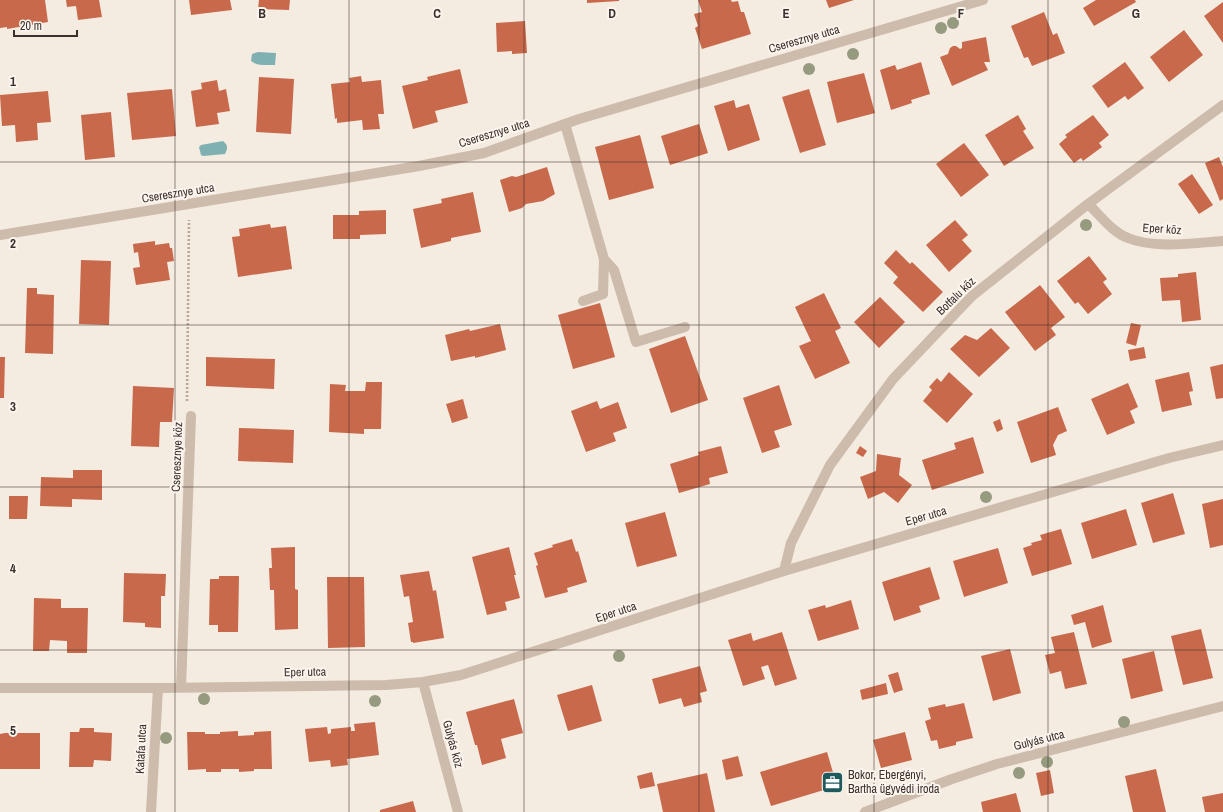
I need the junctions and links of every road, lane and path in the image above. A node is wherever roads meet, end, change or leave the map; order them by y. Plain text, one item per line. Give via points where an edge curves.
1 (983, 0) edge
2 (1223, 105) edge
3 (565, 124) junction
4 (1088, 204) junction
5 (189, 205) junction
6 (0, 235) edge
7 (1223, 241) edge
8 (604, 259) junction
9 (582, 301) dead end
10 (685, 327) dead end
11 (191, 416) joint
12 (1223, 445) edge
13 (784, 572) junction
14 (423, 682) junction
15 (181, 687) junction
16 (0, 688) edge
17 (158, 688) junction
18 (1223, 706) edge
19 (151, 812) edge
20 (458, 812) edge
21 (865, 812) edge

1 - 3 street, Cseresznye utca
2 - 4 street, Botfalu köz
3 - 5 street, Cseresznye utca via 484,152 419,166
3 - 8 street
4 - 7 street, Eper köz via 1113,228 1127,238 1141,242 1163,245
4 - 13 street, Botfalu köz via 972,296 893,380 830,465 791,543
5 - 6 street, Cseresznye utca
5 - 11 path, Cseresznye köz via 187,410
8 - 9 street via 603,294
8 - 10 street via 614,270 636,342
11 - 15 street, Cseresznye köz
12 - 13 street, Eper utca via 1169,458
13 - 14 street, Eper utca via 461,675
14 - 15 street, Eper utca
14 - 20 street, Gulyás köz
15 - 17 street, Eper utca
16 - 17 street, Eper utca
17 - 19 street, Katafa utca
18 - 21 street, Gulyás utca via 997,764

